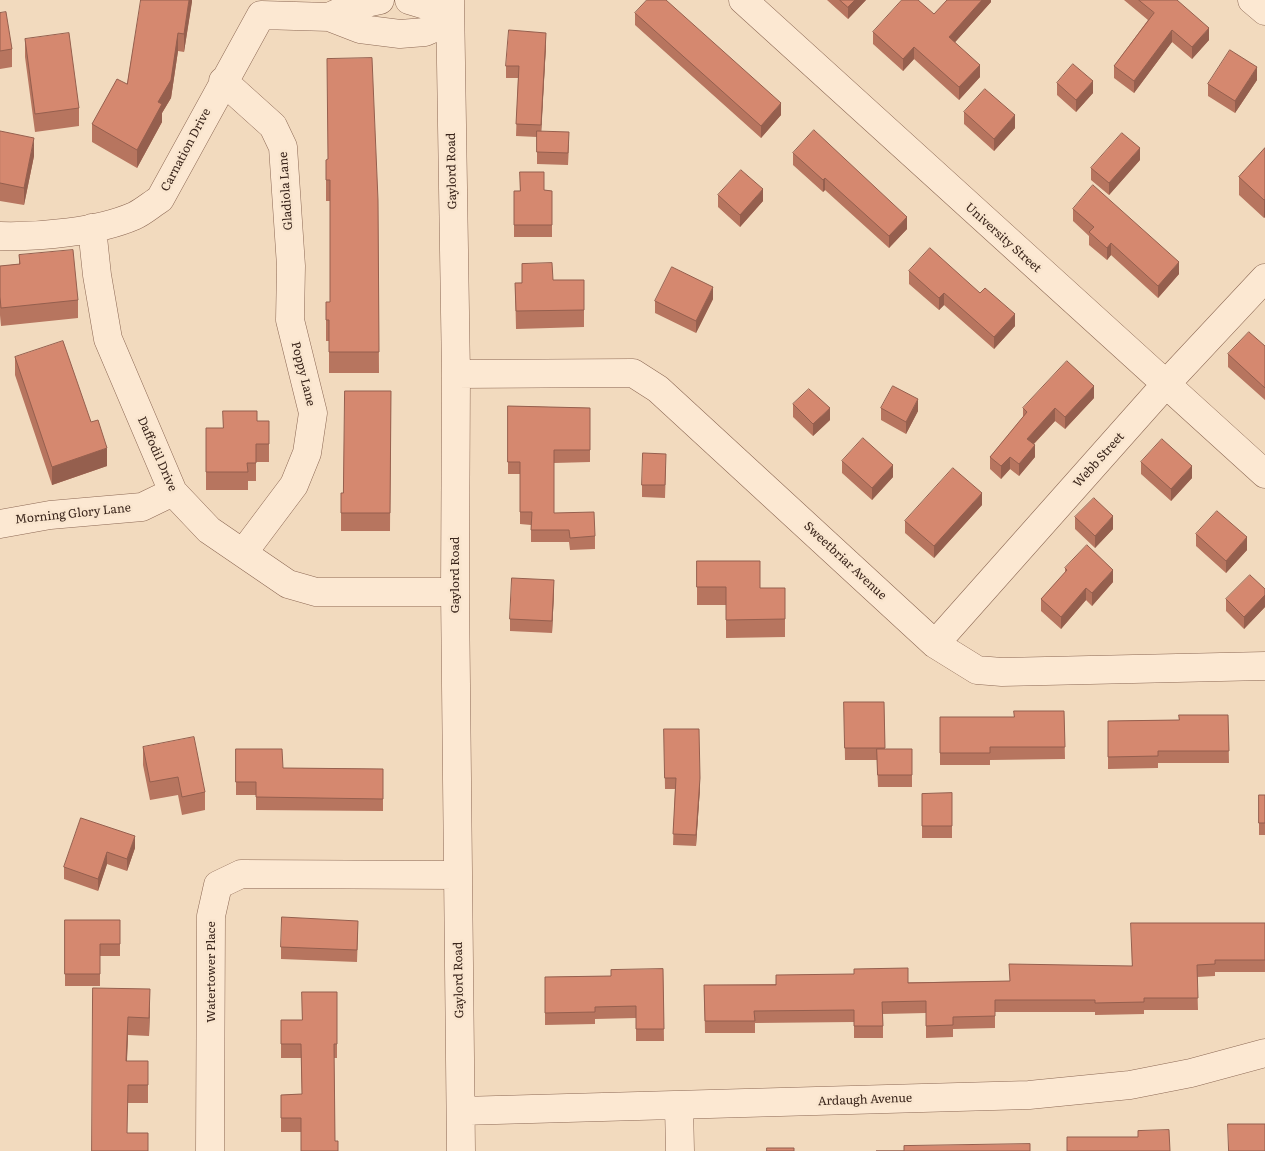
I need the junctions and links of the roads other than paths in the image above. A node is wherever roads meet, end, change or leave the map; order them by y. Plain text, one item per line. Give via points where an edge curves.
1 (380, 0) edge
2 (409, 0) edge
3 (743, 0) edge
4 (1252, 0) edge
5 (254, 8) edge
6 (450, 10) edge
7 (1265, 11) edge
8 (328, 17) junction
9 (223, 80) junction
10 (92, 228) junction
11 (0, 236) edge
12 (291, 266) joint
13 (1265, 278) edge
14 (456, 374) junction
15 (1165, 385) junction
16 (1265, 474) edge
17 (173, 492) junction
18 (0, 524) edge
19 (243, 553) junction
20 (455, 592) junction
21 (935, 644) junction
22 (1265, 666) edge
23 (457, 875) junction
24 (1265, 1053) edge
25 (679, 1106) junction
26 (460, 1112) junction
27 (210, 1151) edge
28 (461, 1151) edge
29 (680, 1151) edge

1 - 8 street, Carnation Drive via 352,6
2 - 6 street
3 - 15 street, University Street
4 - 7 street
5 - 8 street, Carnation Drive
5 - 9 street, Carnation Drive
6 - 8 street, Carnation Drive via 425,32 400,34 360,30
6 - 14 street, Gaylord Road
9 - 10 street, Carnation Drive via 160,199 134,216
9 - 12 street, Gladiola Lane via 273,126 283,146
10 - 11 street, Carnation Drive
10 - 17 street, Daffodil Drive via 108,339
12 - 19 street, Poppy Lane via 290,320 313,413 307,453 294,484
13 - 15 street, Webb Street
14 - 20 street, Gaylord Road
14 - 21 street, Sweetbriar Avenue via 633,373 658,389
15 - 16 street, University Street
15 - 21 street, Webb Street
17 - 18 street, Morning Glory Lane via 142,507 50,515
17 - 19 street, Daffodil Drive via 209,530
19 - 20 street, Daffodil Drive via 288,584 316,592
20 - 23 street, Gaylord Road
21 - 22 street, Sweetbriar Avenue via 977,670
23 - 26 street, Gaylord Road
23 - 27 street, Watertower Place via 241,874 218,885 211,916
24 - 25 street, Ardaugh Avenue via 1191,1073 1077,1091
25 - 26 street, Ardaugh Avenue
25 - 29 street
26 - 28 street, Gaylord Road

